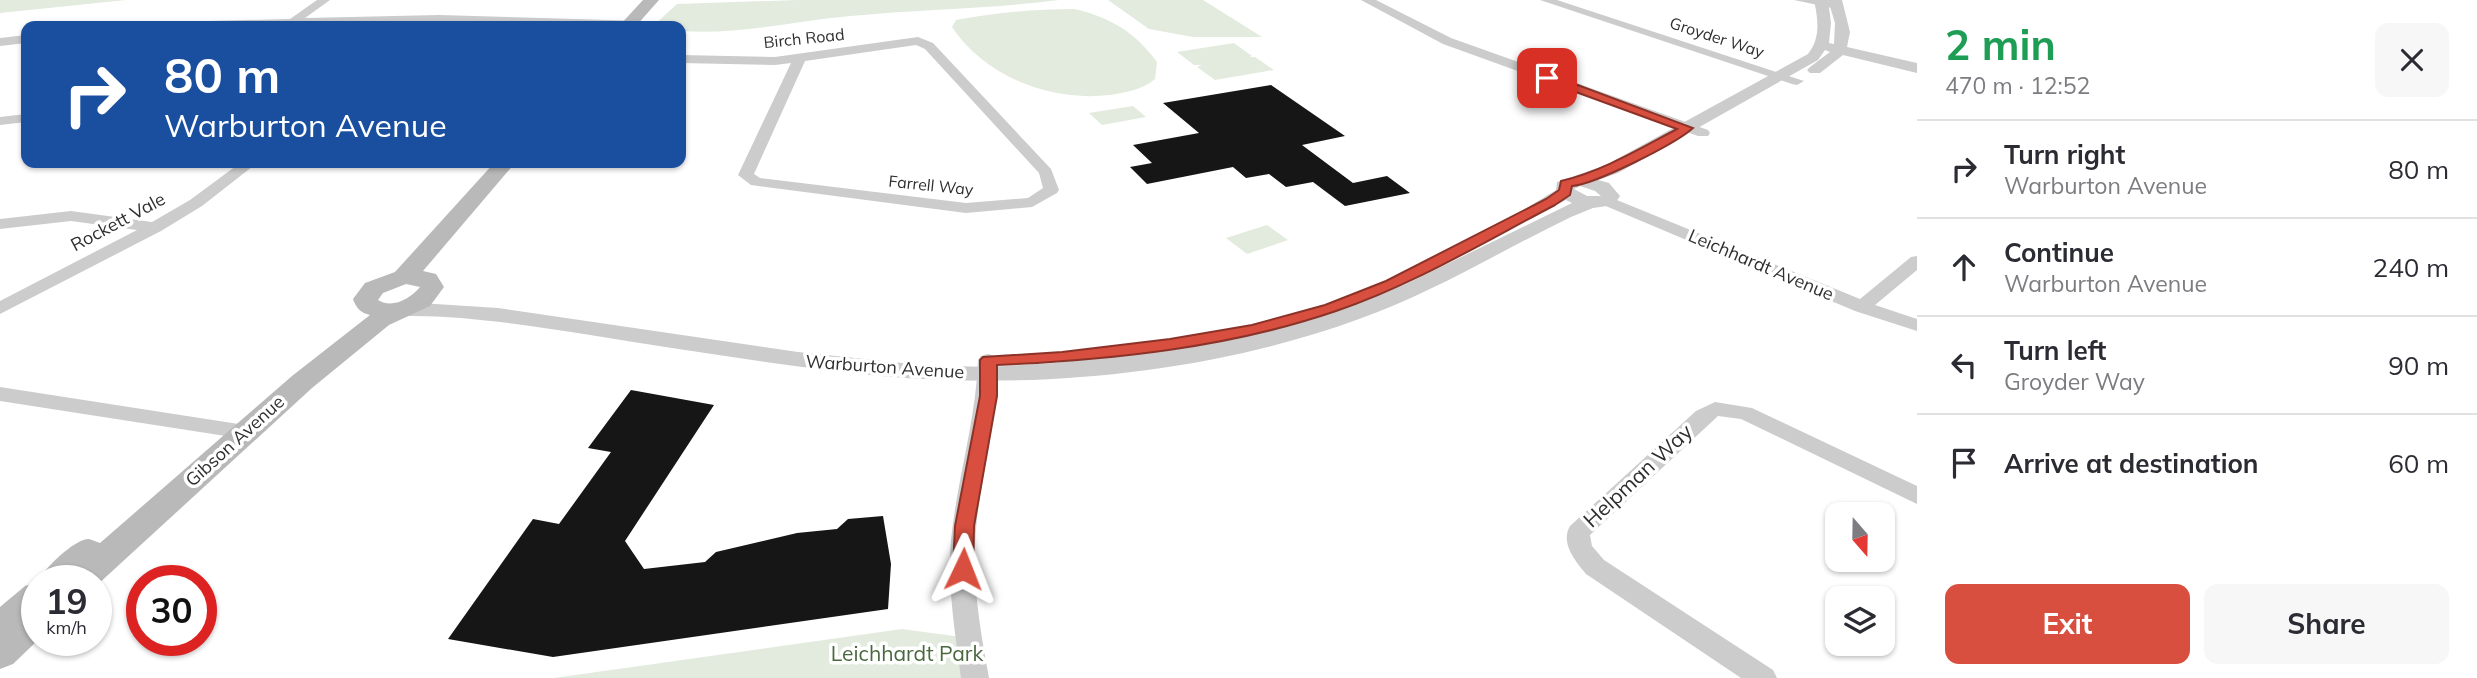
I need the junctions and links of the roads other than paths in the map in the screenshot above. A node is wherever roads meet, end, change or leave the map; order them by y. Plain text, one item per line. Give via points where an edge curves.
1 (324, 0) edge
2 (651, 0) edge
3 (663, 0) edge
4 (1367, 0) edge
5 (1546, 0) edge
6 (1800, 0) edge
7 (1829, 2) edge
8 (294, 21) joint
9 (567, 21) edge
10 (638, 21) edge
11 (640, 21) edge
12 (21, 40) edge
13 (0, 42) edge
14 (929, 46) joint
15 (1832, 47) junction
16 (800, 57) junction
17 (686, 59) edge
18 (1917, 66) edge
19 (1789, 79) junction
20 (21, 119) edge
21 (0, 121) edge
22 (1695, 131) junction
23 (242, 168) edge
24 (501, 168) edge
25 (518, 168) edge
26 (1591, 194) junction
27 (0, 224) edge
28 (155, 228) junction
29 (1917, 261) edge
30 (421, 281) junction
31 (1862, 307) junction
32 (0, 308) edge
33 (391, 309) junction
34 (1917, 325) edge
35 (988, 367) junction
36 (0, 394) edge
37 (237, 431) junction
38 (1917, 496) edge
39 (74, 565) edge
40 (96, 565) edge
41 (21, 610) edge
42 (0, 628) edge
43 (21, 634) edge
44 (0, 653) edge
45 (975, 678) edge
46 (1763, 678) edge

1 - 8 street
2 - 10 main road
3 - 11 main road
4 - 22 street via 1447,41
5 - 19 street, Groyder Way
6 - 7 street
7 - 15 street via 1844,27
8 - 9 street via 458,13
12 - 13 street
14 - 16 street, Birch Road via 918,41
14 - 16 street, Farrell Way via 1046,172 1051,190 1032,202 966,208 756,182 746,175
15 - 18 street
15 - 19 street, Warburton Avenue via 1829,62
16 - 17 street, Birch Road via 775,61
19 - 22 street, Warburton Avenue
20 - 21 street
22 - 26 street, Warburton Avenue
22 - 26 street, Warburton Avenue
23 - 28 street, Rockett Vale
24 - 30 main road via 426,254
25 - 30 main road
26 - 31 street, Leichhardt Avenue
26 - 35 street, Warburton Avenue via 1409,291 1303,330 1145,361 1052,371
27 - 28 street via 71,216
28 - 32 street, Rockett Vale
29 - 31 street
30 - 33 main road via 427,296
30 - 33 main road via 374,288 365,299
30 - 35 street, Warburton Avenue via 586,315 827,351
31 - 34 street, Leichhardt Avenue
33 - 35 street, Warburton Avenue via 475,310 809,362 922,373
33 - 37 main road, Gibson Avenue via 347,332
35 - 45 street via 989,396 964,526 963,591
36 - 37 street
37 - 39 main road, Gibson Avenue
37 - 40 main road, Gibson Avenue
38 - 46 street, Helpman Way via 1751,416 1715,409 1578,532 1583,554 1595,567
41 - 42 main road
43 - 44 main road

